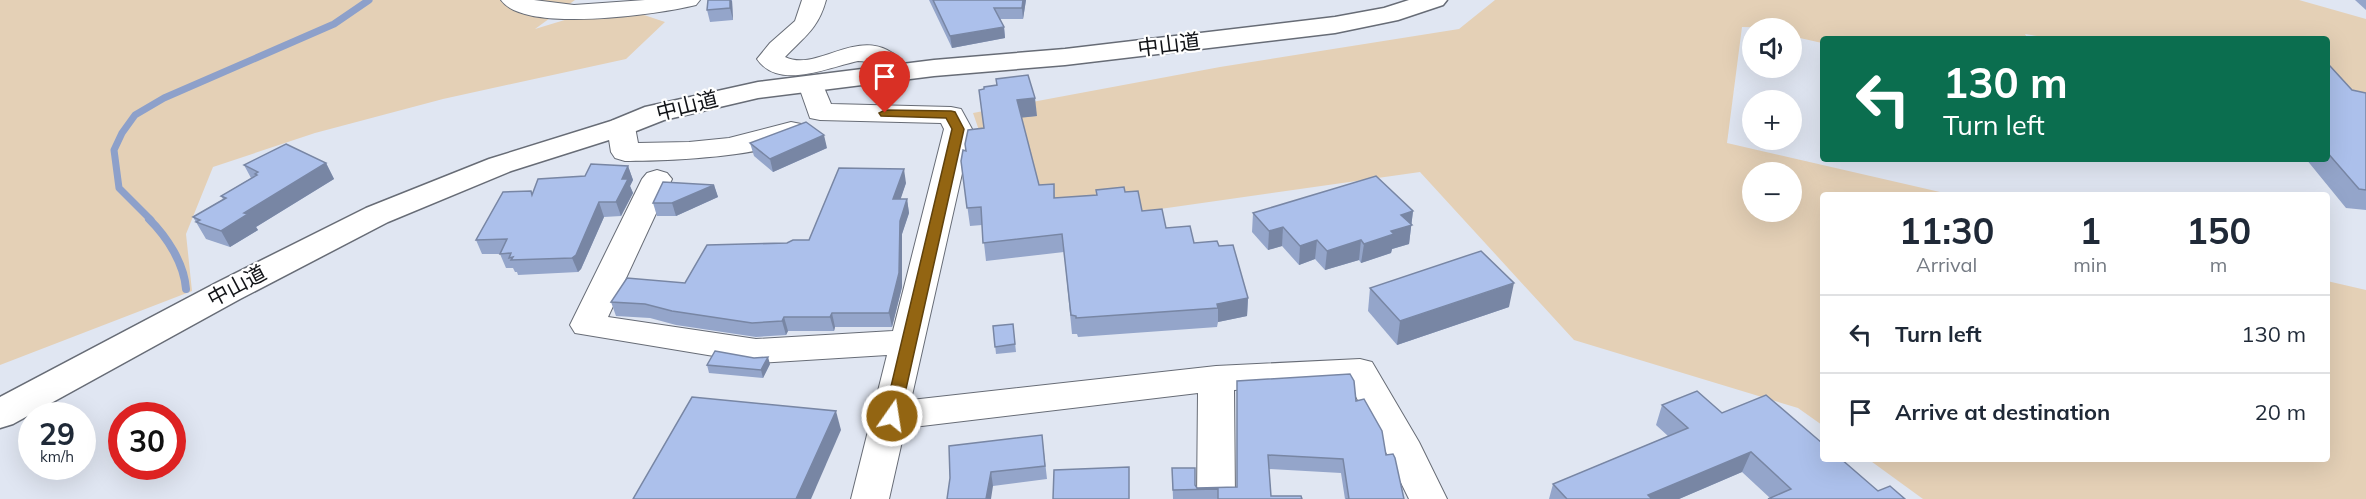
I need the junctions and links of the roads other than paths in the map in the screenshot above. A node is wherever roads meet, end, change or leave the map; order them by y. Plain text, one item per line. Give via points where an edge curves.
1 (513, 0) edge
2 (688, 0) edge
3 (814, 0) edge
4 (1434, 0) edge
5 (899, 73) junction
6 (815, 98) junction
7 (621, 127) junction
8 (657, 179) dead end
9 (909, 342) junction
10 (1216, 378) junction
11 (0, 414) edge
12 (892, 416) junction
13 (870, 499) edge
14 (1216, 499) edge
15 (1428, 499) edge

1 - 2 street via 545,11 643,8
3 - 5 street via 808,19 770,59 779,66 796,69 849,55 871,54 885,58
4 - 5 highway, 中山道 via 1389,15 1335,25
5 - 6 highway, 中山道
6 - 7 highway, 中山道 via 758,90 655,113
6 - 7 street via 798,127 760,141 714,150 625,152
6 - 9 street via 951,115 958,129
7 - 11 highway, 中山道 via 500,165 377,215
8 - 9 street via 586,325 756,351
9 - 12 street
10 - 12 street
10 - 14 street
10 - 15 street via 1360,371
12 - 13 street

